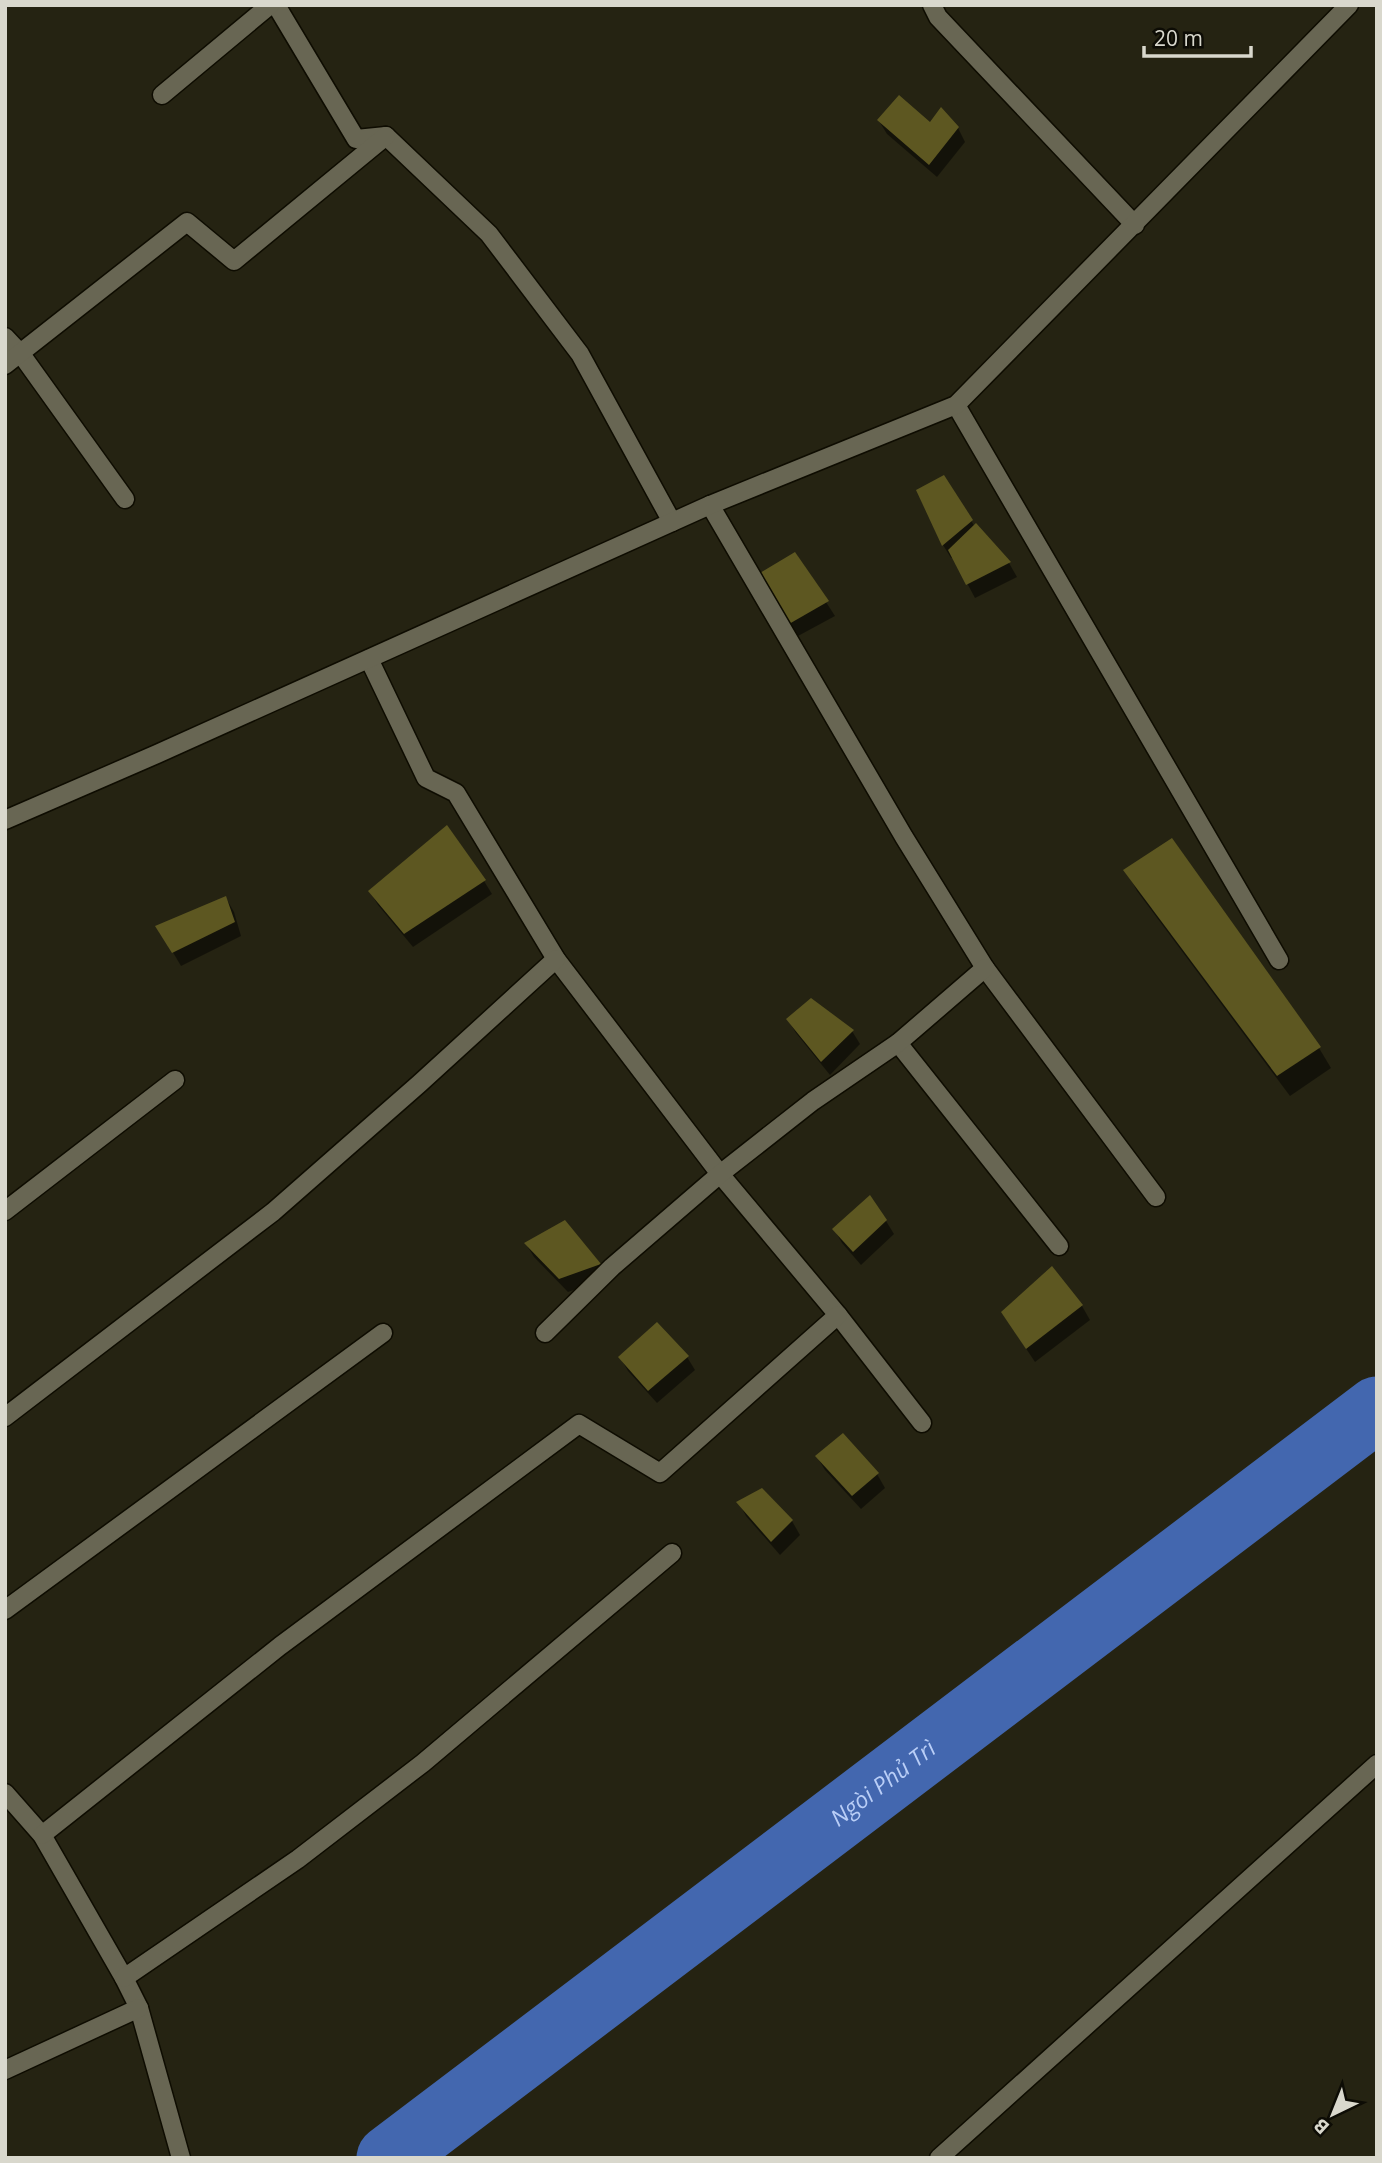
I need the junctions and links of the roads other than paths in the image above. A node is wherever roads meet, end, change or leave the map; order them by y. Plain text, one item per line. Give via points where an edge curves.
1 (270, 5) edge
2 (276, 5) edge
3 (932, 5) edge
4 (1349, 5) edge
5 (162, 94) dead end
6 (386, 136) junction
7 (1135, 225) junction
8 (5, 337) edge
9 (21, 354) junction
10 (5, 365) edge
11 (957, 405) junction
12 (125, 499) dead end
13 (710, 505) junction
14 (672, 522) junction
15 (369, 659) junction
16 (5, 820) edge
17 (556, 959) junction
18 (1279, 960) dead end
19 (985, 968) junction
20 (898, 1043) junction
21 (175, 1080) dead end
22 (720, 1174) junction
23 (1156, 1197) dead end
24 (5, 1210) edge
25 (1059, 1246) dead end
26 (838, 1315) junction
27 (383, 1333) dead end
28 (545, 1333) dead end
29 (5, 1417) edge
30 (922, 1423) dead end
31 (672, 1553) dead end
32 (5, 1610) edge
33 (1374, 1773) edge
34 (5, 1793) edge
35 (42, 1835) junction
36 (124, 1978) junction
37 (139, 2008) junction
38 (5, 2070) edge
39 (181, 2158) edge
40 (939, 2158) edge

1 - 5 street
2 - 6 street via 356,139
3 - 7 street via 938,17
4 - 7 street
6 - 9 street via 234,261 187,222
6 - 14 street via 489,234 580,354
7 - 11 street
8 - 9 street
9 - 10 street
9 - 12 street
11 - 13 street
11 - 18 street
13 - 14 street
13 - 19 street
14 - 15 street
15 - 16 street
15 - 17 street via 426,778 456,793
17 - 22 street
17 - 29 street via 273,1212
19 - 20 street
19 - 23 street
20 - 22 street via 813,1101
20 - 25 street
21 - 24 street
22 - 26 street
22 - 28 street via 612,1267
26 - 30 street
26 - 35 street via 660,1473 579,1424 280,1646
27 - 32 street
31 - 36 street via 423,1763 298,1859
33 - 40 street
34 - 35 street
35 - 36 street
36 - 37 street
37 - 38 street
37 - 39 street

